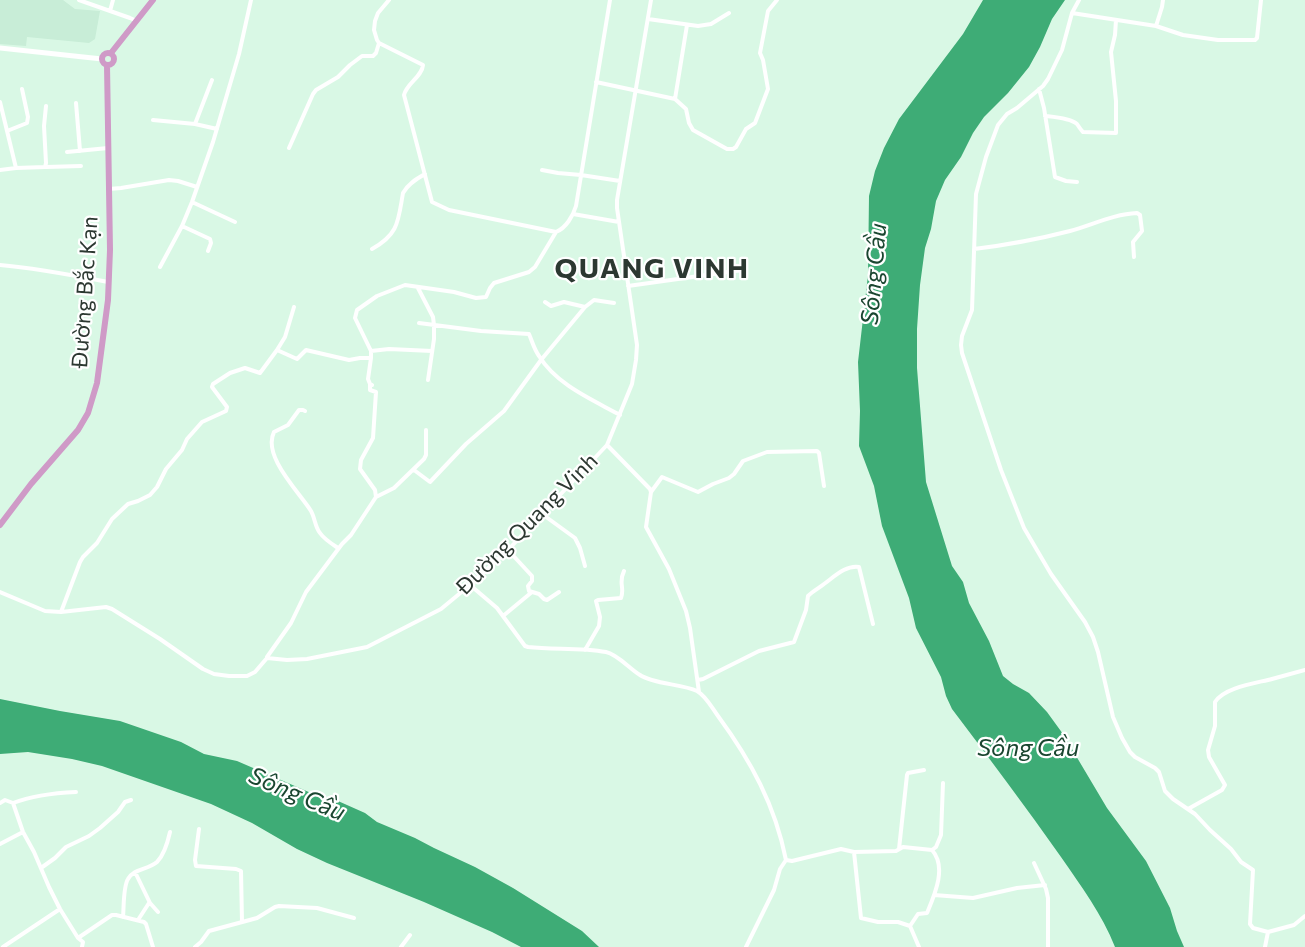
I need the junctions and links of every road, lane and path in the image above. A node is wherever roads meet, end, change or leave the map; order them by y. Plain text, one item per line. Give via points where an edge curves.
1 (79, 0) edge
2 (113, 0) edge
3 (153, 0) edge
4 (251, 0) edge
5 (389, 0) edge
6 (610, 0) edge
7 (651, 0) edge
8 (777, 0) edge
9 (1079, 0) edge
10 (1162, 0) edge
11 (1261, 0) edge
12 (110, 11) junction
13 (729, 13) dead end
14 (1072, 14) junction
15 (648, 19) junction
16 (1116, 20) junction
17 (137, 21) junction
18 (687, 25) junction
19 (1156, 26) junction
20 (379, 44) junction
21 (0, 48) edge
22 (111, 53) junction
23 (102, 59) junction
24 (107, 65) junction
25 (212, 80) dead end
26 (596, 82) junction
27 (636, 89) junction
28 (1039, 89) junction
29 (22, 90) dead end
30 (675, 99) junction
31 (0, 102) edge
32 (76, 103) dead end
33 (46, 106) dead end
34 (2, 109) edge
35 (1045, 116) junction
36 (153, 120) dead end
37 (195, 124) junction
38 (217, 129) junction
39 (7, 131) junction
40 (109, 148) junction
41 (289, 148) dead end
42 (80, 151) junction
43 (67, 152) dead end
44 (81, 166) dead end
45 (45, 167) junction
46 (16, 168) junction
47 (0, 170) edge
48 (542, 170) dead end
49 (425, 174) junction
50 (581, 174) junction
51 (620, 181) junction
52 (1077, 182) dead end
53 (197, 187) junction
54 (109, 189) junction
55 (192, 202) junction
56 (573, 214) junction
57 (235, 222) dead end
58 (619, 222) junction
59 (182, 226) junction
60 (556, 232) junction
61 (372, 249) dead end
62 (974, 249) junction
63 (207, 251) dead end
64 (1134, 257) dead end
65 (0, 265) edge
66 (160, 267) dead end
67 (741, 270) dead end
68 (108, 282) junction
69 (628, 286) junction
70 (417, 287) junction
71 (545, 302) dead end
72 (614, 303) dead end
73 (294, 307) dead end
74 (585, 307) junction
75 (418, 323) dead end
76 (434, 325) junction
77 (277, 350) junction
78 (371, 351) junction
79 (432, 351) junction
80 (370, 358) junction
81 (542, 360) junction
82 (428, 380) dead end
83 (305, 411) dead end
84 (620, 415) junction
85 (426, 430) dead end
86 (607, 445) junction
87 (414, 470) junction
88 (824, 486) dead end
89 (651, 492) junction
90 (376, 497) junction
91 (542, 514) junction
92 (1, 521) edge
93 (338, 548) junction
94 (508, 550) junction
95 (585, 566) dead end
96 (624, 571) dead end
97 (470, 585) junction
98 (0, 592) edge
99 (532, 592) junction
100 (559, 592) dead end
101 (61, 612) junction
102 (503, 616) junction
103 (873, 624) dead end
104 (585, 650) junction
105 (267, 658) junction
106 (1305, 669) edge
107 (698, 680) junction
108 (699, 692) junction
109 (924, 770) dead end
110 (944, 783) dead end
111 (76, 792) dead end
112 (131, 800) dead end
113 (0, 803) edge
114 (13, 803) junction
115 (1188, 809) junction
116 (199, 829) dead end
117 (23, 832) junction
118 (170, 832) dead end
119 (0, 844) edge
120 (899, 850) junction
121 (932, 850) junction
122 (854, 852) junction
123 (786, 860) junction
124 (1034, 862) dead end
125 (41, 868) junction
126 (135, 872) junction
127 (1045, 885) junction
128 (934, 895) junction
129 (150, 903) junction
130 (60, 909) junction
131 (158, 912) dead end
132 (1305, 916) edge
133 (123, 917) junction
134 (354, 918) dead end
135 (138, 920) junction
136 (242, 922) junction
137 (910, 926) junction
138 (1268, 932) junction
139 (410, 935) dead end
140 (78, 938) junction
141 (3, 947) edge
142 (82, 947) edge
143 (153, 947) edge
144 (195, 947) edge
145 (401, 947) edge
146 (746, 947) edge
147 (920, 947) edge
148 (1048, 947) edge
149 (1265, 947) edge

1 - 12 street
2 - 12 street
3 - 17 highway
4 - 38 street
5 - 20 street via 375,21 374,34
6 - 26 street
7 - 15 street, Đường Quang Vinh
8 - 30 street via 768,11 760,53 768,93 755,123 746,129 736,147 727,149 695,133 686,109
9 - 14 street
10 - 19 street
11 - 19 street via 1255,40 1218,40
12 - 17 street
13 - 18 street via 711,24
14 - 16 street
14 - 28 street via 1062,50
15 - 18 street
15 - 27 street, Đường Quang Vinh
16 - 19 street
16 - 35 street via 1111,52 1116,133 1083,132 1076,123
17 - 22 highway
18 - 30 street
20 - 41 street via 373,56 362,56 316,90
20 - 49 street via 423,65 404,95
21 - 23 main road
22 - 23 highway
22 - 24 highway via 114,61
23 - 24 highway
24 - 40 highway, Đường Bắc Kạn
25 - 37 street
26 - 27 street
26 - 50 street
27 - 30 street
27 - 51 street, Đường Quang Vinh
28 - 35 street
28 - 62 street via 1007,114 993,137 976,194
29 - 39 street via 27,123
31 - 34 street
32 - 42 street
33 - 45 street
34 - 39 street
35 - 52 street via 1055,177
36 - 37 street
37 - 38 street
38 - 53 street
39 - 46 street
40 - 42 street
40 - 54 highway, Đường Bắc Kạn
42 - 43 street
44 - 45 street
45 - 46 street
46 - 47 street
48 - 50 street
49 - 60 street via 431,199 438,206
49 - 61 street via 403,193 396,228
50 - 51 street
50 - 56 street
51 - 58 street, Đường Quang Vinh via 616,200
53 - 54 street via 169,180
53 - 55 street
54 - 68 highway, Đường Bắc Kạn
55 - 57 street
55 - 59 street
56 - 58 street
56 - 60 street via 563,229
58 - 69 street, Đường Quang Vinh
59 - 63 street via 210,239
59 - 66 street
60 - 70 street via 535,267 494,283 486,297
62 - 64 street via 1031,240 1137,213 1142,231 1133,242
62 - 115 street via 972,310 961,345 1001,470 1024,528 1093,638 1122,738 1135,757 1155,768 1173,800
65 - 68 street
67 - 69 street
68 - 92 highway, Đường Bắc Kạn via 97,383 88,413
69 - 84 street, Đường Quang Vinh via 636,360
70 - 76 street
70 - 78 street via 396,288 357,310 355,318
71 - 74 street via 551,306 564,302
72 - 74 street via 594,300
73 - 77 street via 285,338
74 - 81 street
75 - 76 street
76 - 79 street
76 - 81 street via 529,334
77 - 80 street via 297,360 306,350 349,360
77 - 101 street via 260,373 245,368 213,384 213,391 227,407 226,411 202,422 150,495 128,504 112,519 80,562
78 - 79 street
78 - 80 street
79 - 82 street
80 - 90 street via 368,379 370,390 376,392 374,438 360,469
81 - 84 street via 580,394
81 - 87 street via 504,411 430,482
83 - 93 street via 299,410 288,425 274,432 271,440 275,457 311,512 320,534
84 - 86 street, Đường Quang Vinh
85 - 87 street via 426,457
86 - 89 street
86 - 91 street, Đường Quang Vinh
87 - 90 street via 394,488
88 - 89 street via 819,453 771,451 744,461 729,478 698,492 663,477
89 - 107 street via 646,527 686,611
90 - 93 street
91 - 94 street, Đường Quang Vinh
91 - 95 street via 575,538
93 - 105 street via 306,592
94 - 97 street, Đường Quang Vinh
94 - 99 street via 532,576 528,588
96 - 104 street via 621,598 596,601 598,626
97 - 102 street
97 - 105 street, Đường Quang Vinh via 441,609 368,646 307,659
98 - 101 street via 45,611
99 - 100 street via 547,600
99 - 102 street
101 - 105 street via 112,609 214,674 247,676
102 - 104 street via 525,646
103 - 107 street via 856,566 833,576 808,596 794,642 759,651
104 - 108 street via 609,653 642,677
106 - 115 street via 1246,685 1217,698 1208,750 1225,785
107 - 108 street
108 - 123 street via 759,778
109 - 120 street via 907,775
110 - 121 street via 941,835
111 - 114 street via 34,796
112 - 125 street via 100,828 66,847
113 - 114 street
114 - 117 street
115 - 138 street via 1253,870 1250,924
116 - 136 street via 196,866 241,871
117 - 119 street
117 - 125 street
118 - 126 street via 157,862
120 - 121 street
120 - 122 street
121 - 128 street via 939,871
122 - 123 street via 841,849
122 - 137 street via 861,918
123 - 146 street
124 - 127 street
125 - 130 street
126 - 129 street
126 - 133 street via 126,884
127 - 128 street via 966,898
127 - 148 street
128 - 137 street via 927,913 918,914
129 - 131 street
129 - 135 street
130 - 140 street
130 - 141 street
132 - 138 street via 1294,925
133 - 135 street
133 - 140 street via 112,915
134 - 136 street via 317,908 279,906
135 - 143 street via 146,924
136 - 144 street via 209,931
137 - 147 street
138 - 149 street
139 - 145 street
140 - 142 street

